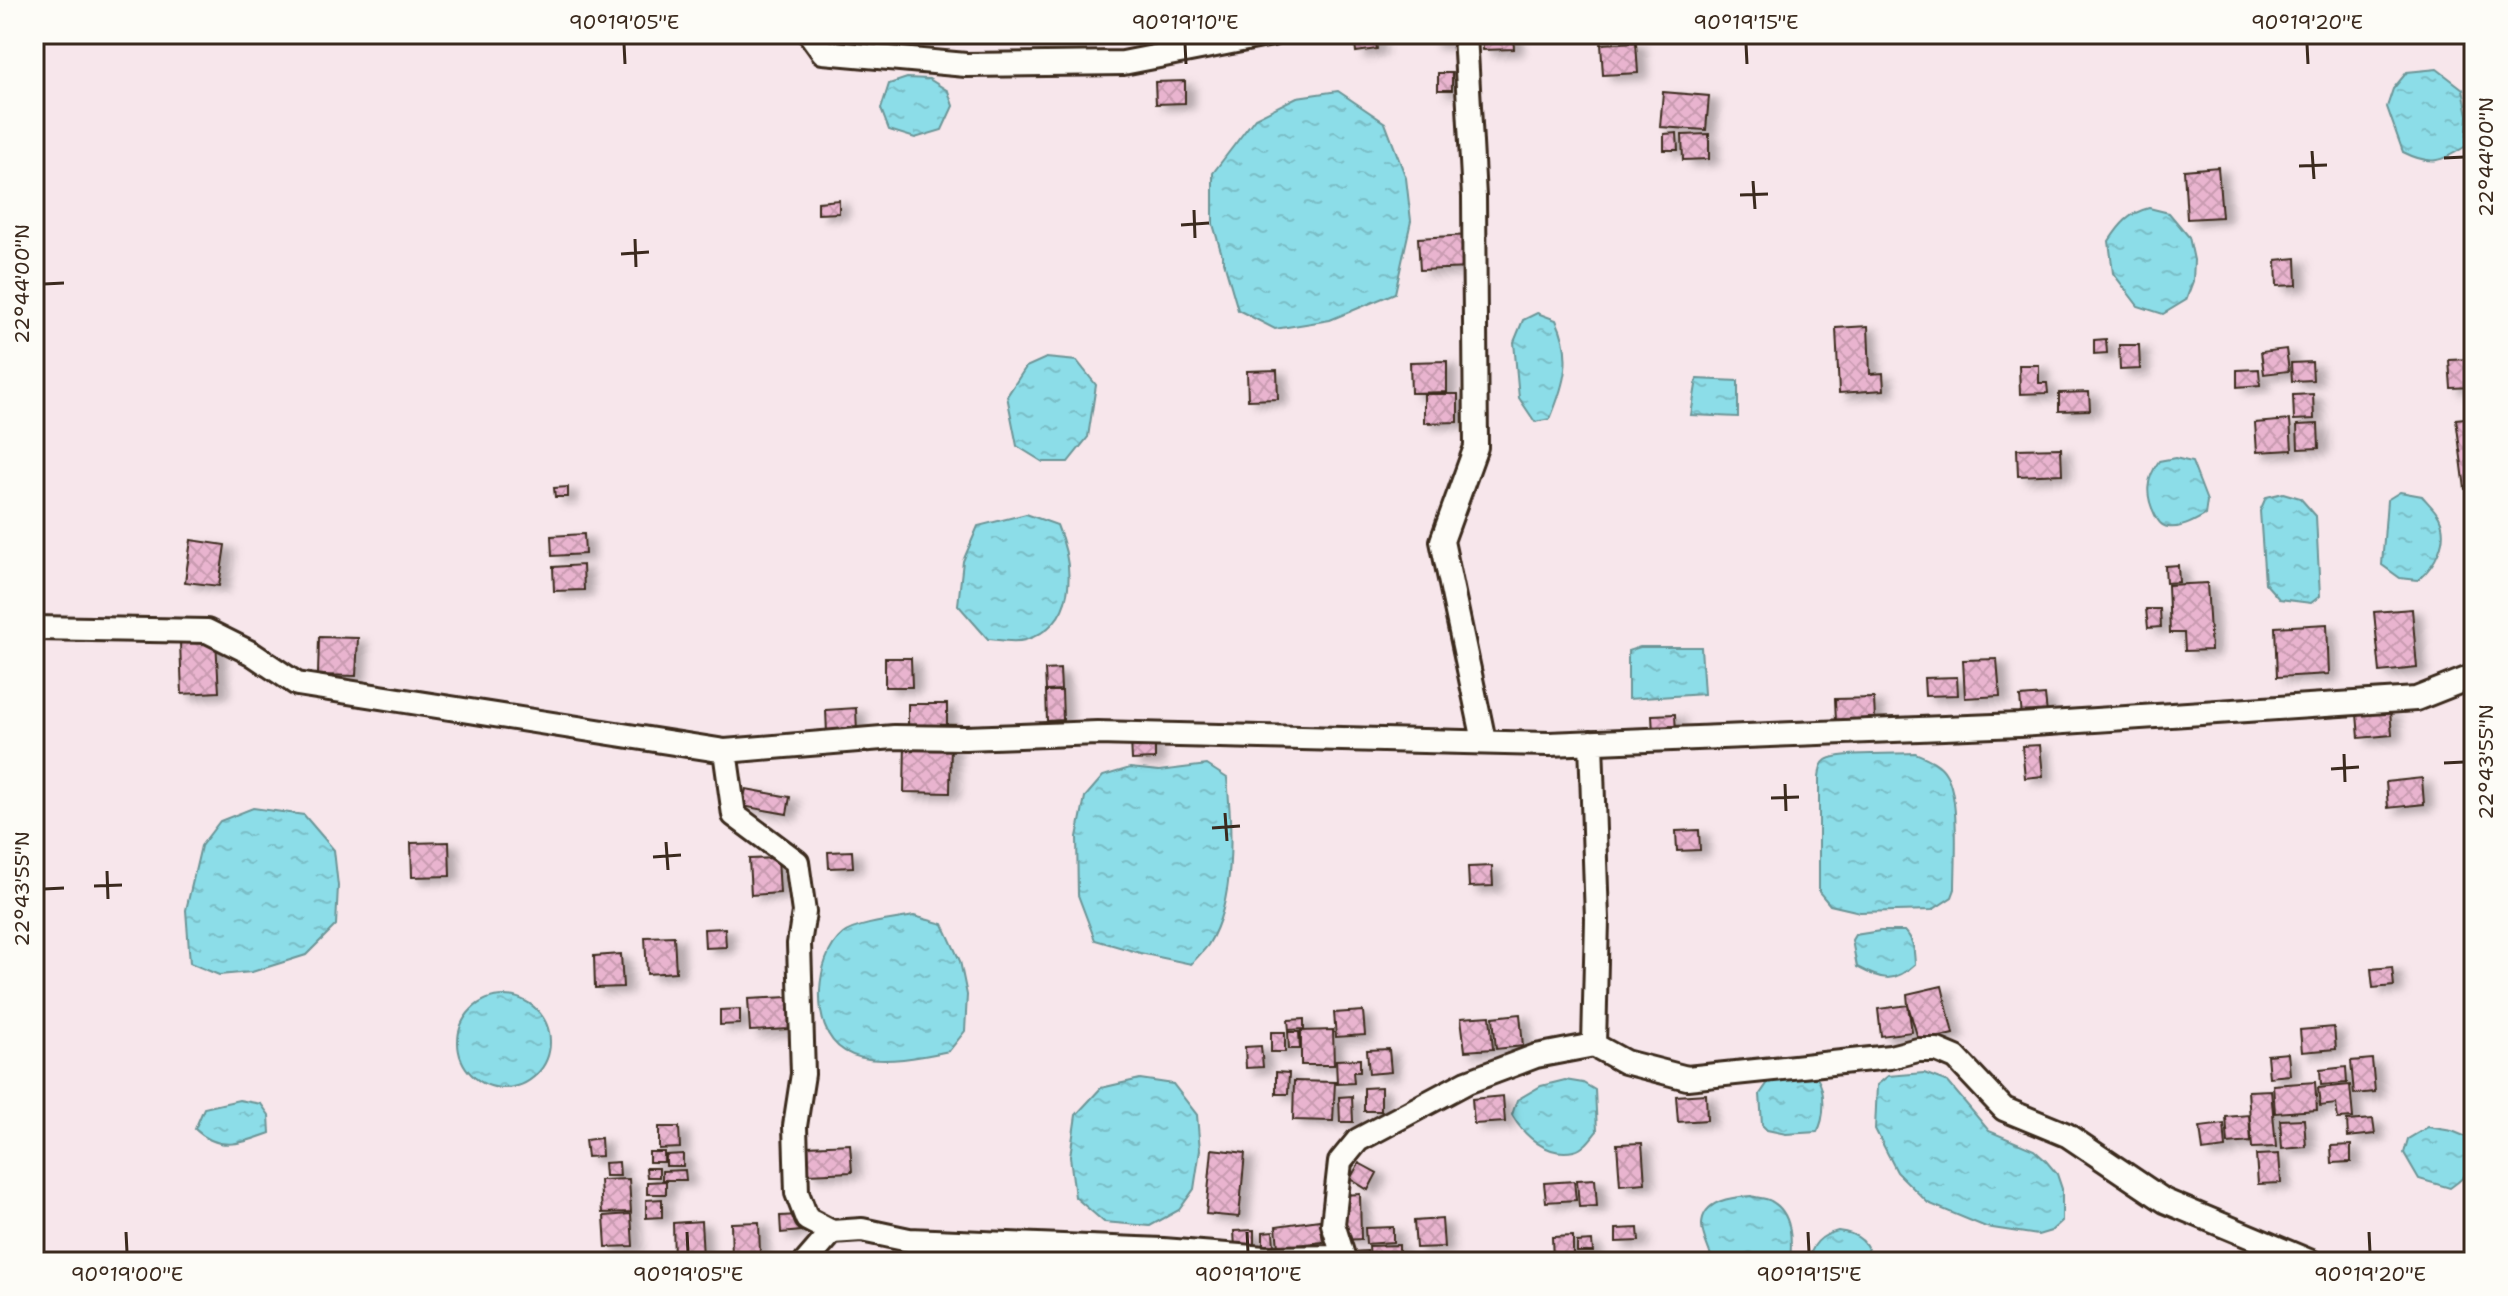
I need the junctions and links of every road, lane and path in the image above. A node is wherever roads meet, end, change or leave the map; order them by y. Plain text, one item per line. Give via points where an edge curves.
1 (810, 34) edge
2 (1272, 34) edge
3 (1465, 34) edge
4 (34, 628) edge
5 (2474, 676) edge
6 (1484, 741) junction
7 (1591, 742) junction
8 (725, 751) junction
9 (1594, 1045) junction
10 (832, 1232) junction
11 (1344, 1260) edge
12 (806, 1262) edge
13 (2311, 1262) edge

1 - 2 street via 823,52 966,65 1123,63
3 - 6 street via 1474,197 1476,447 1442,541
4 - 8 street via 207,631 297,684
5 - 7 street via 2416,699 2019,725
6 - 7 street
6 - 8 street via 1097,733 894,737
7 - 9 street via 1597,919
8 - 10 street via 734,815 797,862 804,912 799,944 803,1074 795,1126 797,1193 807,1219
9 - 11 street via 1536,1056 1467,1082 1358,1140 1340,1162 1335,1190 1333,1224
9 - 13 street via 1625,1062 1687,1078 1937,1050 1956,1058 2004,1109 2067,1135 2165,1201
10 - 11 street
10 - 12 street

